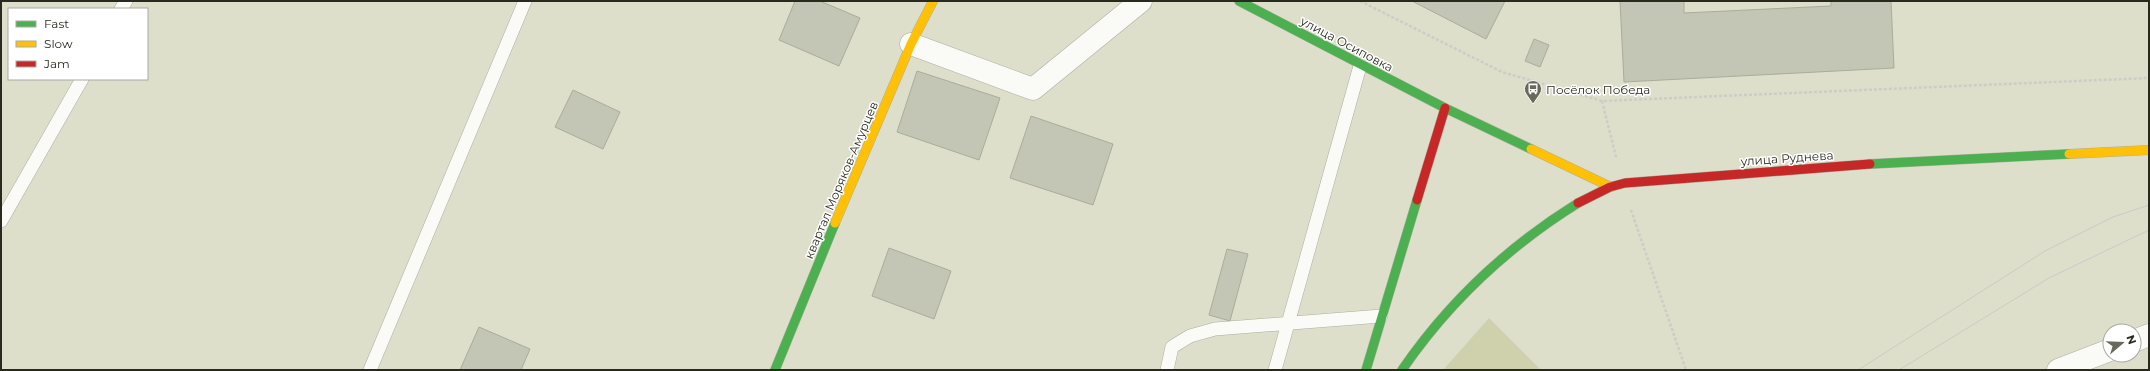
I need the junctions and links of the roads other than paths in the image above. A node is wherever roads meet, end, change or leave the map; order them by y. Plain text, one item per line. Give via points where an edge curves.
1 (525, 1) edge
2 (933, 1) edge
3 (1141, 1) edge
4 (1239, 1) edge
5 (911, 44) junction
6 (1360, 66) junction
7 (81, 80) edge
8 (1445, 108) junction
9 (2149, 150) edge
10 (1611, 187) junction
11 (1, 221) edge
12 (1381, 316) junction
13 (1288, 322) junction
14 (2102, 353) edge
15 (370, 370) edge
16 (775, 370) edge
17 (1167, 370) edge
18 (1275, 370) edge
19 (1366, 370) edge
20 (1402, 370) edge
21 (2058, 370) edge

1 - 15 lane
2 - 5 street, квартал Моряков-Амурцев
3 - 5 street via 1033,89
4 - 6 street, улица Осиповка
5 - 16 street, квартал Моряков-Амурцев
6 - 8 street, улица Осиповка
6 - 13 lane
7 - 11 lane
8 - 10 street
8 - 12 street
9 - 10 street, улица Руднева via 1774,170
10 - 20 street, улица Руднева via 1583,200 1548,222 1500,261 1438,320 1411,354
12 - 13 lane
12 - 19 street
13 - 17 lane via 1215,329 1190,336 1172,347
13 - 18 lane
14 - 21 street

